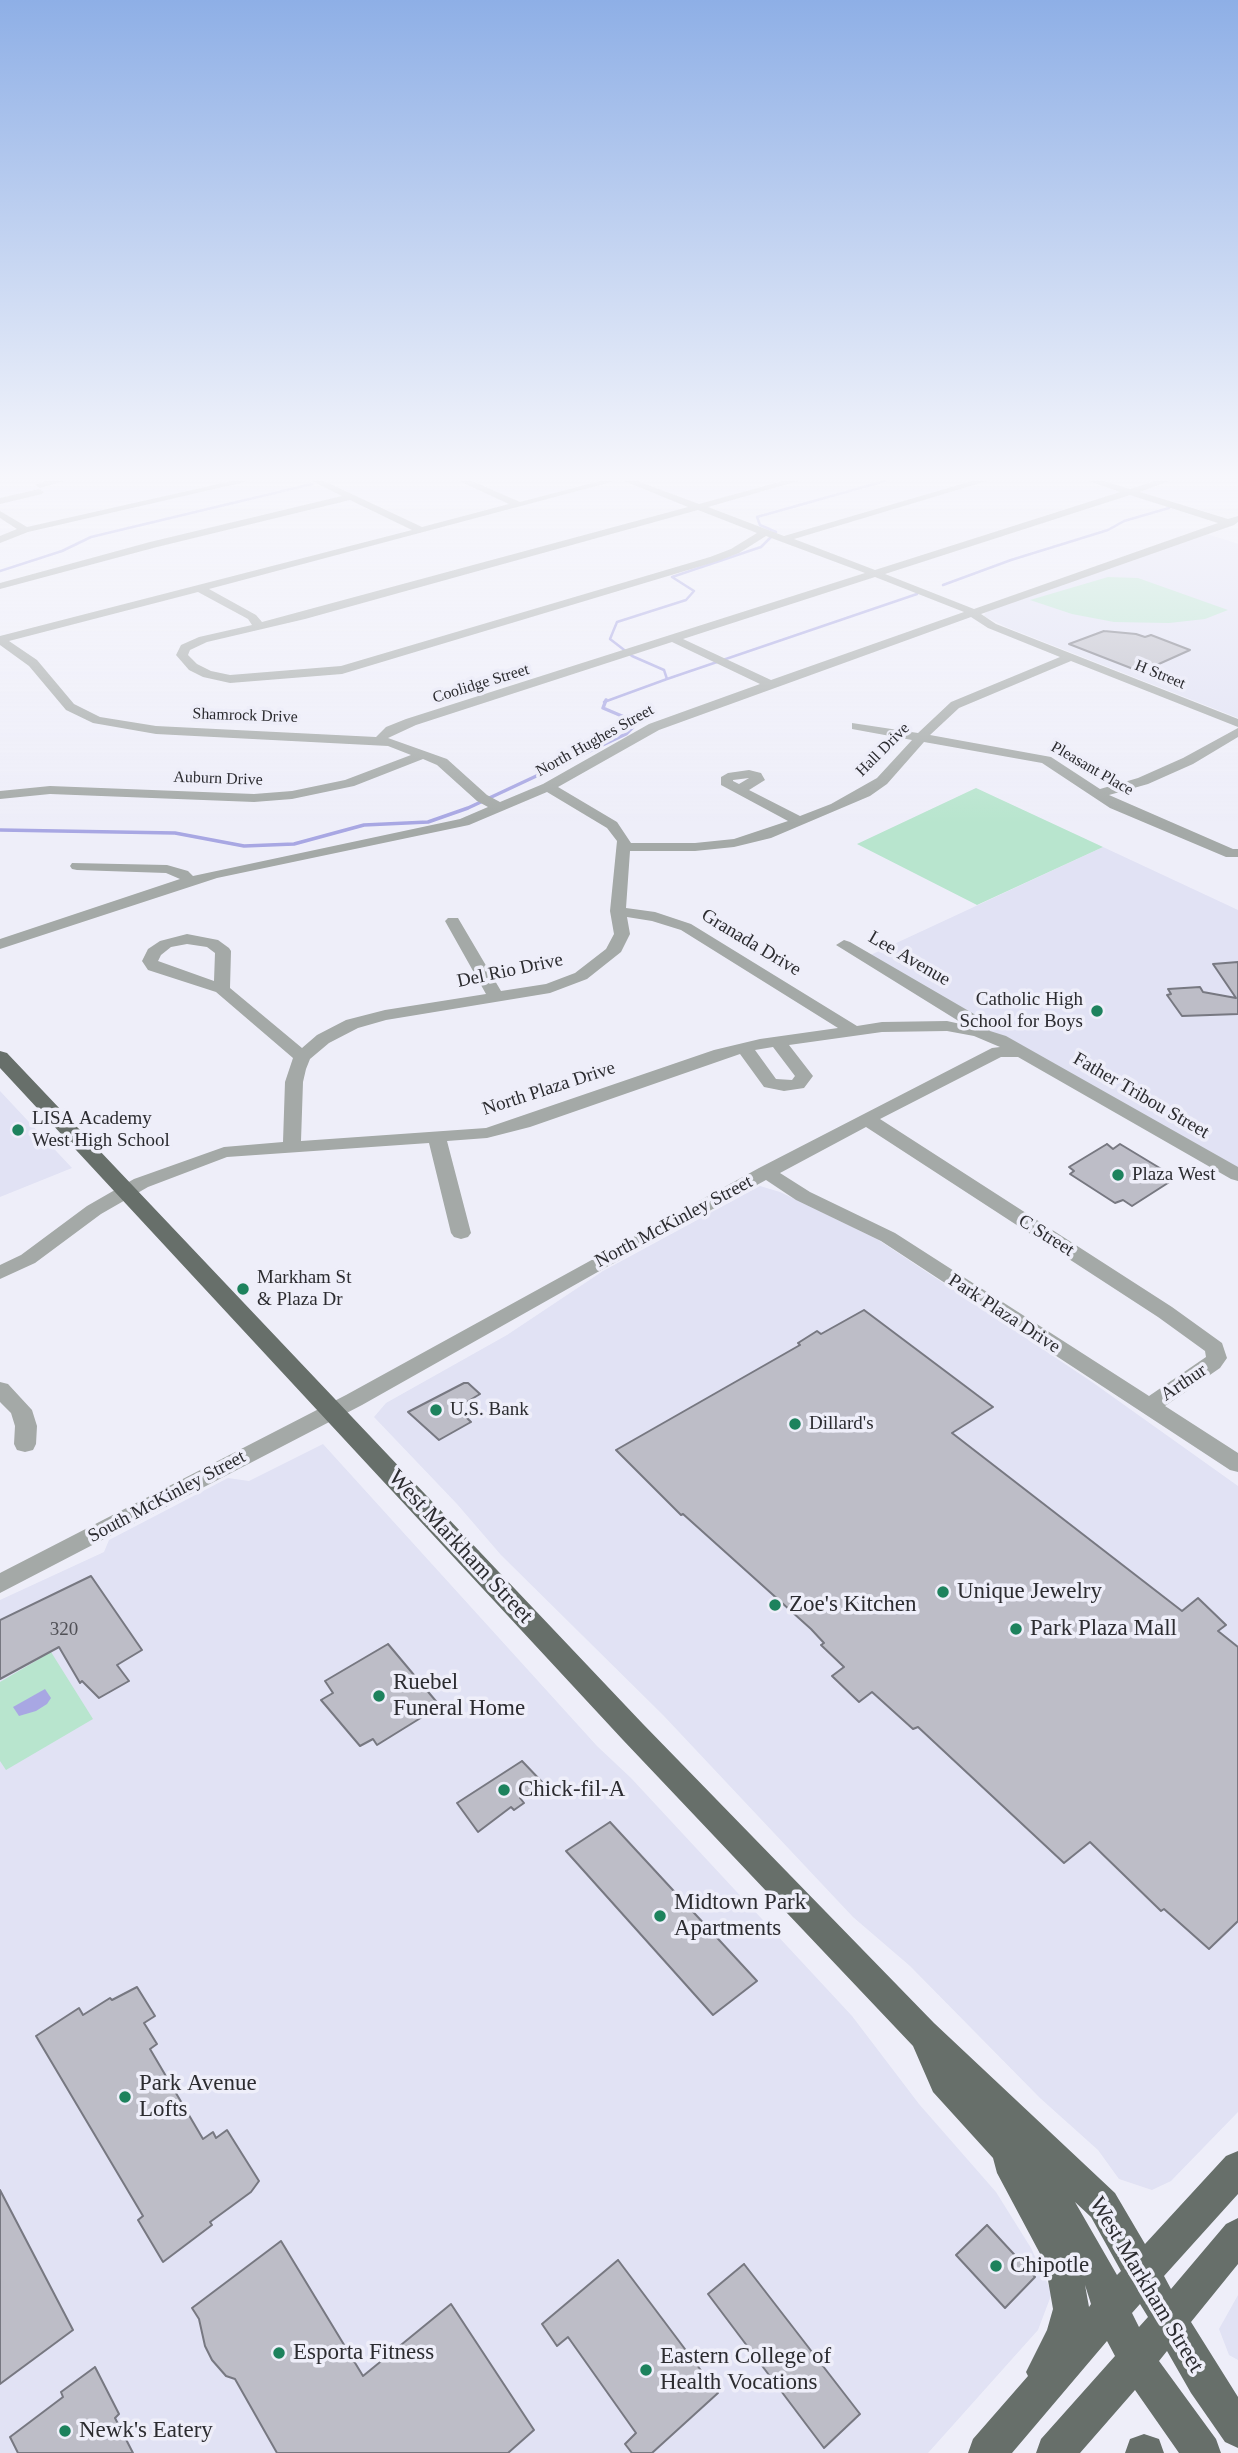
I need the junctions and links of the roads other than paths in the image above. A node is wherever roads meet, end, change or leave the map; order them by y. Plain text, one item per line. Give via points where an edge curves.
1 (170, 595) edge
2 (213, 595) edge
3 (375, 595) edge
4 (590, 595) edge
5 (806, 595) edge
6 (929, 595) edge
7 (1020, 595) edge
8 (972, 612) junction
9 (945, 622) junction
10 (992, 626) junction
11 (260, 627) junction
12 (672, 638) junction
13 (0, 640) edge
14 (1071, 657) junction
15 (770, 684) junction
16 (1238, 723) edge
17 (857, 726) dead end
18 (1238, 732) edge
19 (921, 737) junction
20 (381, 740) junction
21 (424, 754) junction
22 (548, 788) junction
23 (739, 790) dead end
24 (1097, 794) junction
25 (2, 795) edge
26 (491, 803) junction
27 (798, 821) junction
28 (625, 848) junction
29 (1238, 853) edge
30 (77, 866) dead end
31 (190, 881) junction
32 (618, 911) junction
33 (453, 921) dead end
34 (0, 944) edge
35 (844, 946) dead end
36 (222, 989) junction
37 (497, 998) junction
38 (854, 1031) junction
39 (985, 1034) junction
40 (778, 1042) junction
41 (744, 1048) junction
42 (1020, 1052) junction
43 (0, 1057) edge
44 (302, 1057) junction
45 (867, 1119) junction
46 (437, 1138) junction
47 (292, 1145) junction
48 (766, 1172) junction
49 (1238, 1175) edge
50 (126, 1191) junction
51 (461, 1233) dead end
52 (0, 1273) edge
53 (1217, 1358) joint
54 (0, 1389) edge
55 (1150, 1406) junction
56 (334, 1411) junction
57 (25, 1444) dead end
58 (1238, 1464) edge
59 (0, 1584) edge
60 (923, 2034) junction
61 (997, 2137) junction
62 (1238, 2168) edge
63 (1238, 2236) edge
64 (1142, 2274) junction
65 (1111, 2309) junction
66 (1168, 2320) junction
67 (1136, 2360) junction
68 (1027, 2408) junction
69 (1238, 2429) edge
70 (986, 2453) edge
71 (1055, 2453) edge
72 (1202, 2453) edge

1 - 13 street
2 - 11 street via 252,617
3 - 11 street
4 - 11 street via 334,671 230,679 207,674 183,657 183,650 197,641
5 - 12 street, Coolidge Street
6 - 8 street, H Street
7 - 8 street, North Hughes Street
8 - 9 street, North Hughes Street
8 - 10 street, H Street
9 - 10 street, H Street
9 - 15 street, North Hughes Street
10 - 14 street, H Street
12 - 15 street
12 - 20 street, Coolidge Street via 396,727
13 - 20 street, Shamrock Drive via 33,663 69,707 97,720 148,729
14 - 16 street, H Street
14 - 19 street, Hall Drive via 955,705
15 - 22 street, North Hughes Street via 663,723
17 - 19 street, Pleasant Place
18 - 24 street via 1177,766
19 - 24 street, Pleasant Place via 1046,760
19 - 27 street, Hall Drive via 874,788
20 - 21 street, Shamrock Drive
21 - 25 street, Auburn Drive via 349,783 292,796 50,790
21 - 26 street, Shamrock Drive via 442,762
22 - 26 street, North Hughes Street
22 - 28 street via 612,825
23 - 27 street
24 - 29 street, Pleasant Place via 1231,854
26 - 31 street, North Hughes Street via 464,822 430,831
27 - 28 street, Hall Drive via 724,845
28 - 32 street, Del Rio Drive
30 - 31 street via 167,869
31 - 34 street, North Hughes Street
32 - 37 street, Del Rio Drive via 622,934 594,969 550,988
32 - 38 street, Granada Drive via 686,928
33 - 37 street
35 - 39 street, Lee Avenue via 968,1018
36 - 36 street via 225,956 212,943 178,940 159,947 151,956 153,967 159,970
36 - 44 street
37 - 44 street, Del Rio Drive via 368,1019 323,1039
38 - 39 street, North Plaza Drive via 929,1025
38 - 40 street, North Plaza Drive
39 - 42 street, Father Tribou Street
40 - 41 street, North Plaza Drive
40 - 41 street via 804,1076 798,1084 770,1083
41 - 46 street, North Plaza Drive via 508,1128
42 - 45 street, North McKinley Street via 998,1052
42 - 49 street, Father Tribou Street
43 - 50 main road, West Markham Street
44 - 47 street via 294,1082
45 - 48 street, North McKinley Street
45 - 53 street, C Street via 1164,1312 1212,1345
46 - 47 street, North Plaza Drive
46 - 51 street
47 - 50 street, North Plaza Drive via 224,1152
48 - 55 street, Park Plaza Drive via 803,1196 888,1237
48 - 56 street, North McKinley Street
50 - 52 street, North Plaza Drive via 28,1259
50 - 56 main road, West Markham Street
53 - 55 street, Arthur
54 - 57 street via 20,1410 26,1426
55 - 58 street, Park Plaza Drive
56 - 59 street, South McKinley Street
56 - 60 main road, West Markham Street
60 - 61 main road, West Markham Street via 945,2081
60 - 64 main road, West Markham Street via 1103,2205
61 - 65 main road, West Markham Street via 1066,2217 1099,2274
61 - 68 main road via 1062,2259 1071,2309 1064,2336
62 - 64 main road
63 - 66 main road
64 - 65 main road
64 - 66 main road, West Markham Street
65 - 67 main road, West Markham Street
65 - 68 main road
66 - 67 main road
66 - 69 main road, West Markham Street
67 - 71 main road
67 - 72 main road, West Markham Street
68 - 70 main road

